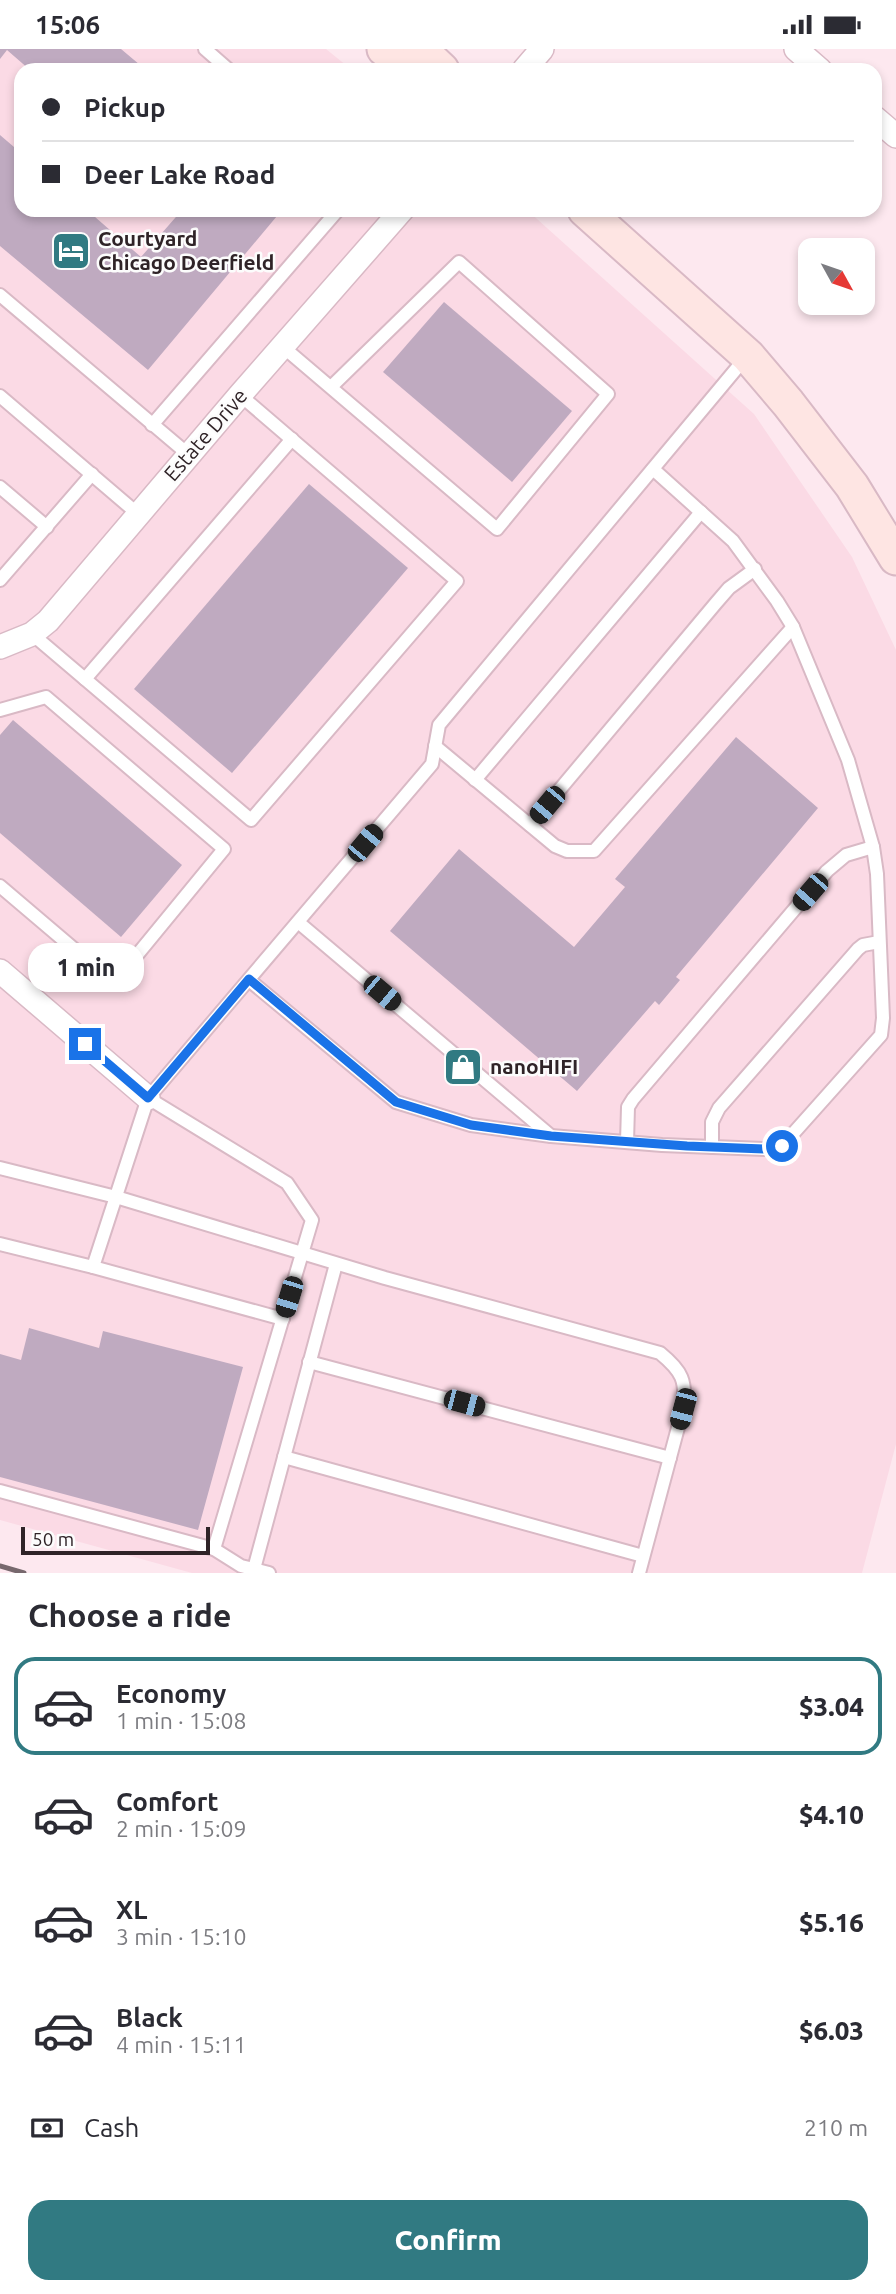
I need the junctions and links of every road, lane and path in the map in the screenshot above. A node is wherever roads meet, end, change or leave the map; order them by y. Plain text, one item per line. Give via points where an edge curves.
1 (205, 49) edge
2 (383, 49) edge
3 (420, 49) edge
4 (542, 49) edge
5 (796, 49) edge
6 (221, 63) edge
7 (401, 63) edge
8 (435, 63) edge
9 (530, 63) edge
10 (812, 63) edge
11 (882, 124) edge
12 (896, 136) edge
13 (332, 217) edge
14 (396, 217) edge
15 (593, 217) edge
16 (0, 295) edge
17 (282, 346) junction
18 (748, 356) junction
19 (331, 387) junction
20 (0, 395) edge
21 (240, 395) junction
22 (152, 425) junction
23 (292, 439) junction
24 (189, 455) junction
25 (653, 469) junction
26 (92, 474) junction
27 (0, 487) edge
28 (701, 512) junction
29 (138, 515) junction
30 (47, 527) junction
31 (896, 558) edge
32 (755, 569) junction
33 (0, 580) edge
34 (793, 627) junction
35 (32, 634) junction
36 (0, 647) edge
37 (85, 679) junction
38 (0, 710) edge
39 (435, 746) junction
40 (475, 779) junction
41 (530, 825) junction
42 (873, 847) junction
43 (0, 886) edge
44 (298, 922) junction
45 (879, 941) junction
46 (0, 971) edge
47 (249, 979) junction
48 (148, 1098) junction
49 (551, 1136) junction
50 (627, 1142) junction
51 (712, 1147) junction
52 (0, 1168) edge
53 (116, 1197) junction
54 (0, 1244) edge
55 (302, 1254) junction
56 (336, 1264) junction
57 (93, 1267) junction
58 (283, 1319) junction
59 (309, 1362) junction
60 (284, 1457) junction
61 (670, 1458) junction
62 (0, 1491) edge
63 (214, 1549) junction
64 (643, 1556) junction
65 (254, 1569) junction
66 (269, 1573) edge
67 (639, 1573) edge

1 - 6 lane
2 - 7 street
3 - 8 street
4 - 9 street
5 - 10 street
11 - 12 street
13 - 22 lane
14 - 17 street, Estate Drive
15 - 18 street
16 - 22 lane
17 - 19 lane
17 - 21 street, Estate Drive
18 - 25 lane
18 - 31 street via 852,486
19 - 19 lane via 497,529 608,394 458,262
20 - 26 lane
21 - 23 lane
21 - 24 street, Estate Drive
22 - 24 lane
23 - 37 lane
23 - 37 lane via 457,581 251,820
24 - 29 street, Estate Drive
25 - 28 lane
25 - 39 lane via 439,725
26 - 29 lane
26 - 30 lane
27 - 30 lane
28 - 32 lane
28 - 40 lane
29 - 35 street, Estate Drive
30 - 33 lane
32 - 34 lane
32 - 41 lane via 729,588
34 - 41 lane via 594,851 567,851
34 - 42 lane via 848,761
35 - 36 street, Estate Drive
35 - 37 lane
38 - 43 lane via 47,697 224,849 114,983
39 - 40 lane
39 - 44 lane via 432,764
40 - 41 lane
42 - 45 lane
42 - 50 lane via 846,855 827,871 633,1098 628,1107
44 - 47 lane
44 - 49 lane
45 - 51 lane via 858,949 719,1108 712,1122
45 - 51 lane via 881,1035 782,1146
46 - 48 street
47 - 48 lane
47 - 49 lane via 396,1102 471,1125
48 - 53 lane
48 - 55 lane via 287,1183 312,1220
49 - 50 lane
50 - 51 lane
52 - 53 lane
53 - 55 lane
53 - 57 lane
54 - 57 lane
55 - 56 lane
55 - 58 lane
56 - 59 lane
56 - 61 lane via 660,1353 680,1372 686,1392
57 - 58 lane
58 - 63 lane
59 - 60 lane
59 - 61 lane
60 - 64 lane
60 - 65 lane
61 - 64 lane
62 - 63 lane
63 - 65 lane
64 - 67 lane
65 - 66 lane

